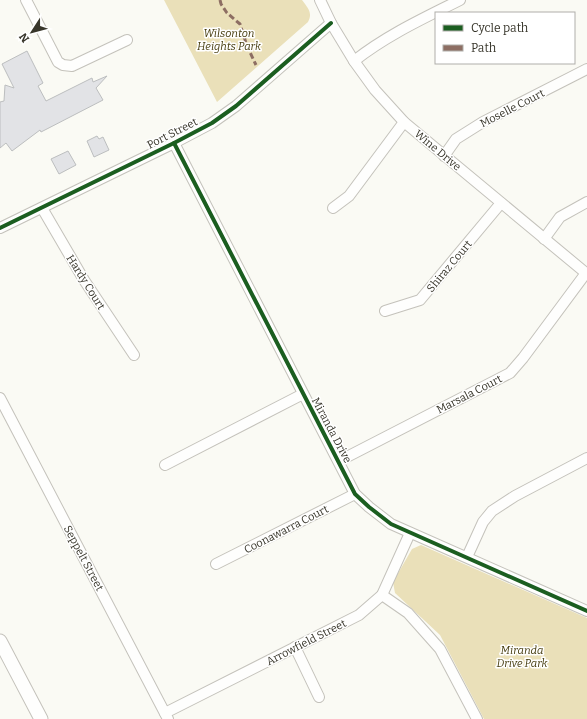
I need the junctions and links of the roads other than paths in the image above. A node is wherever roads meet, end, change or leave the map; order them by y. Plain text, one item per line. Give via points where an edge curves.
1 (26, 0) edge
2 (320, 0) edge
3 (460, 0) edge
4 (435, 12) edge
5 (436, 12) edge
6 (332, 23) junction
7 (127, 40) dead end
8 (354, 61) junction
9 (587, 69) edge
10 (404, 122) junction
11 (174, 143) junction
12 (444, 156) junction
13 (587, 202) edge
14 (501, 204) junction
15 (42, 208) junction
16 (333, 208) dead end
17 (0, 228) edge
18 (544, 239) junction
19 (586, 273) edge
20 (385, 311) dead end
21 (134, 355) dead end
22 (303, 394) junction
23 (0, 398) edge
24 (587, 458) edge
25 (339, 461) junction
26 (165, 465) dead end
27 (355, 494) junction
28 (410, 533) junction
29 (467, 557) junction
30 (216, 564) dead end
31 (382, 595) junction
32 (587, 611) edge
33 (0, 641) edge
34 (295, 647) junction
35 (319, 697) dead end
36 (167, 716) edge
37 (41, 719) edge
38 (477, 719) edge

1 - 7 street via 58,62 62,65 72,66
2 - 6 street, Wine Drive
3 - 5 street
4 - 8 street via 400,30
6 - 8 street, Wine Drive
6 - 11 street, Port Street via 228,112
8 - 10 street, Wine Drive via 375,90
9 - 12 street, Moselle Court via 483,122 456,139
10 - 12 street, Wine Drive
10 - 16 street via 349,196
11 - 15 street, Port Street
11 - 22 street, Miranda Drive
12 - 14 street, Wine Drive
13 - 18 street via 560,217
14 - 18 street, Wine Drive
14 - 20 street, Shiraz Court via 420,300
15 - 17 street, Port Street
15 - 21 street, Hardy Court via 84,280
18 - 19 street, Wine Drive
19 - 25 street, Marsala Court via 510,373
22 - 25 street, Miranda Drive
22 - 26 street
23 - 36 street, Seppelt Street
24 - 29 street via 492,511 483,522
25 - 27 street, Miranda Drive
27 - 28 street, Miranda Drive via 391,524
27 - 30 street, Coonawarra Court
28 - 29 street, Miranda Drive
28 - 31 street, Arrowfield Street
29 - 32 street, Miranda Drive
31 - 34 street, Arrowfield Street via 359,615
31 - 38 street via 408,613 440,649
33 - 37 street
34 - 35 street
34 - 36 street, Arrowfield Street

